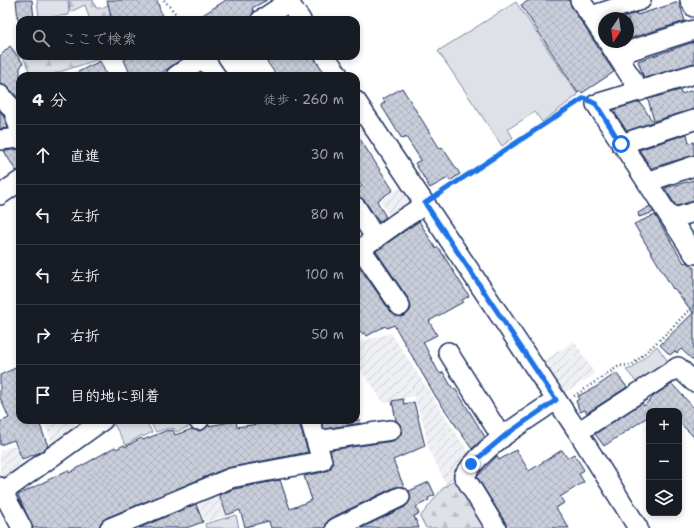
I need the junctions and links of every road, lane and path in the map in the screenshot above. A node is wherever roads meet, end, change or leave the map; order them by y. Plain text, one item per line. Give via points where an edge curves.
1 (164, 0) edge
2 (580, 0) edge
3 (641, 0) edge
4 (690, 0) edge
5 (289, 1) edge
6 (694, 6) edge
7 (178, 16) edge
8 (266, 16) edge
9 (298, 16) edge
10 (591, 16) junction
11 (598, 27) edge
12 (694, 30) edge
13 (634, 43) edge
14 (612, 48) edge
15 (198, 60) edge
16 (206, 60) edge
17 (328, 60) edge
18 (182, 72) edge
19 (214, 72) edge
20 (336, 72) edge
21 (694, 74) edge
22 (640, 91) junction
23 (0, 95) edge
24 (596, 104) junction
25 (360, 107) edge
26 (16, 118) edge
27 (694, 120) edge
28 (16, 138) edge
29 (0, 140) edge
30 (621, 144) junction
31 (694, 166) edge
32 (646, 182) junction
33 (16, 185) edge
34 (0, 195) edge
35 (426, 204) junction
36 (694, 212) edge
37 (671, 219) junction
38 (360, 227) edge
39 (364, 247) edge
40 (694, 254) edge
41 (400, 306) dead end
42 (694, 306) edge
43 (448, 352) dead end
44 (694, 382) edge
45 (558, 402) junction
46 (97, 424) edge
47 (311, 424) edge
48 (391, 430) dead end
49 (578, 432) junction
50 (502, 438) junction
51 (316, 442) junction
52 (1, 491) edge
53 (400, 497) dead end
54 (22, 528) edge
55 (110, 528) edge
56 (336, 528) edge
57 (496, 528) edge
58 (638, 528) edge

1 - 7 path
2 - 10 street
3 - 10 street
4 - 6 street
5 - 8 street
5 - 9 street
10 - 11 street
12 - 13 street
14 - 22 street
15 - 18 street
16 - 19 street
17 - 20 street
21 - 22 street
22 - 24 street
23 - 26 street via 13,109
24 - 30 street
24 - 35 path via 584,98
25 - 35 street
27 - 30 street
28 - 29 street
30 - 32 street
31 - 32 street
32 - 37 street
33 - 34 street
35 - 39 street
35 - 45 street
36 - 37 street
37 - 40 street
38 - 39 street
39 - 41 street
42 - 45 path via 632,364 619,366
43 - 50 street
44 - 49 street via 678,367
45 - 49 street
45 - 50 street
46 - 52 street
47 - 51 street
48 - 51 street
49 - 58 street
50 - 57 street via 471,464 464,476
51 - 55 street via 322,461 231,478
52 - 54 street
53 - 56 street

